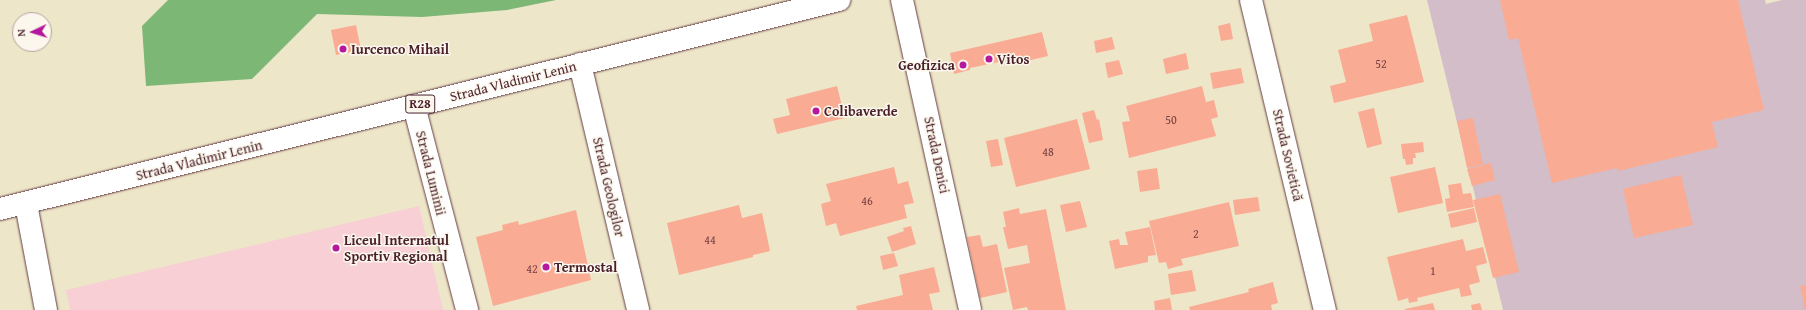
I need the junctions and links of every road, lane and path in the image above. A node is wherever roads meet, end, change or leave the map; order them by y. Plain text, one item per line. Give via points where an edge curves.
1 (839, 0) edge
2 (902, 0) edge
3 (1251, 0) edge
4 (580, 64) junction
5 (414, 106) junction
6 (26, 204) junction
7 (0, 209) edge
8 (46, 310) edge
9 (467, 310) edge
10 (638, 310) edge
11 (970, 310) edge
12 (1324, 310) edge

1 - 4 street, Strada Vladimir Lenin / R28
2 - 11 street, Strada Denici
3 - 12 street, Strada Sovietică
4 - 5 street, Strada Vladimir Lenin / R28
4 - 10 street, Strada Geologilor
5 - 6 street, Strada Vladimir Lenin / R28
5 - 9 street, Strada Luminii
6 - 7 street, Strada Vladimir Lenin / R28
6 - 8 street

